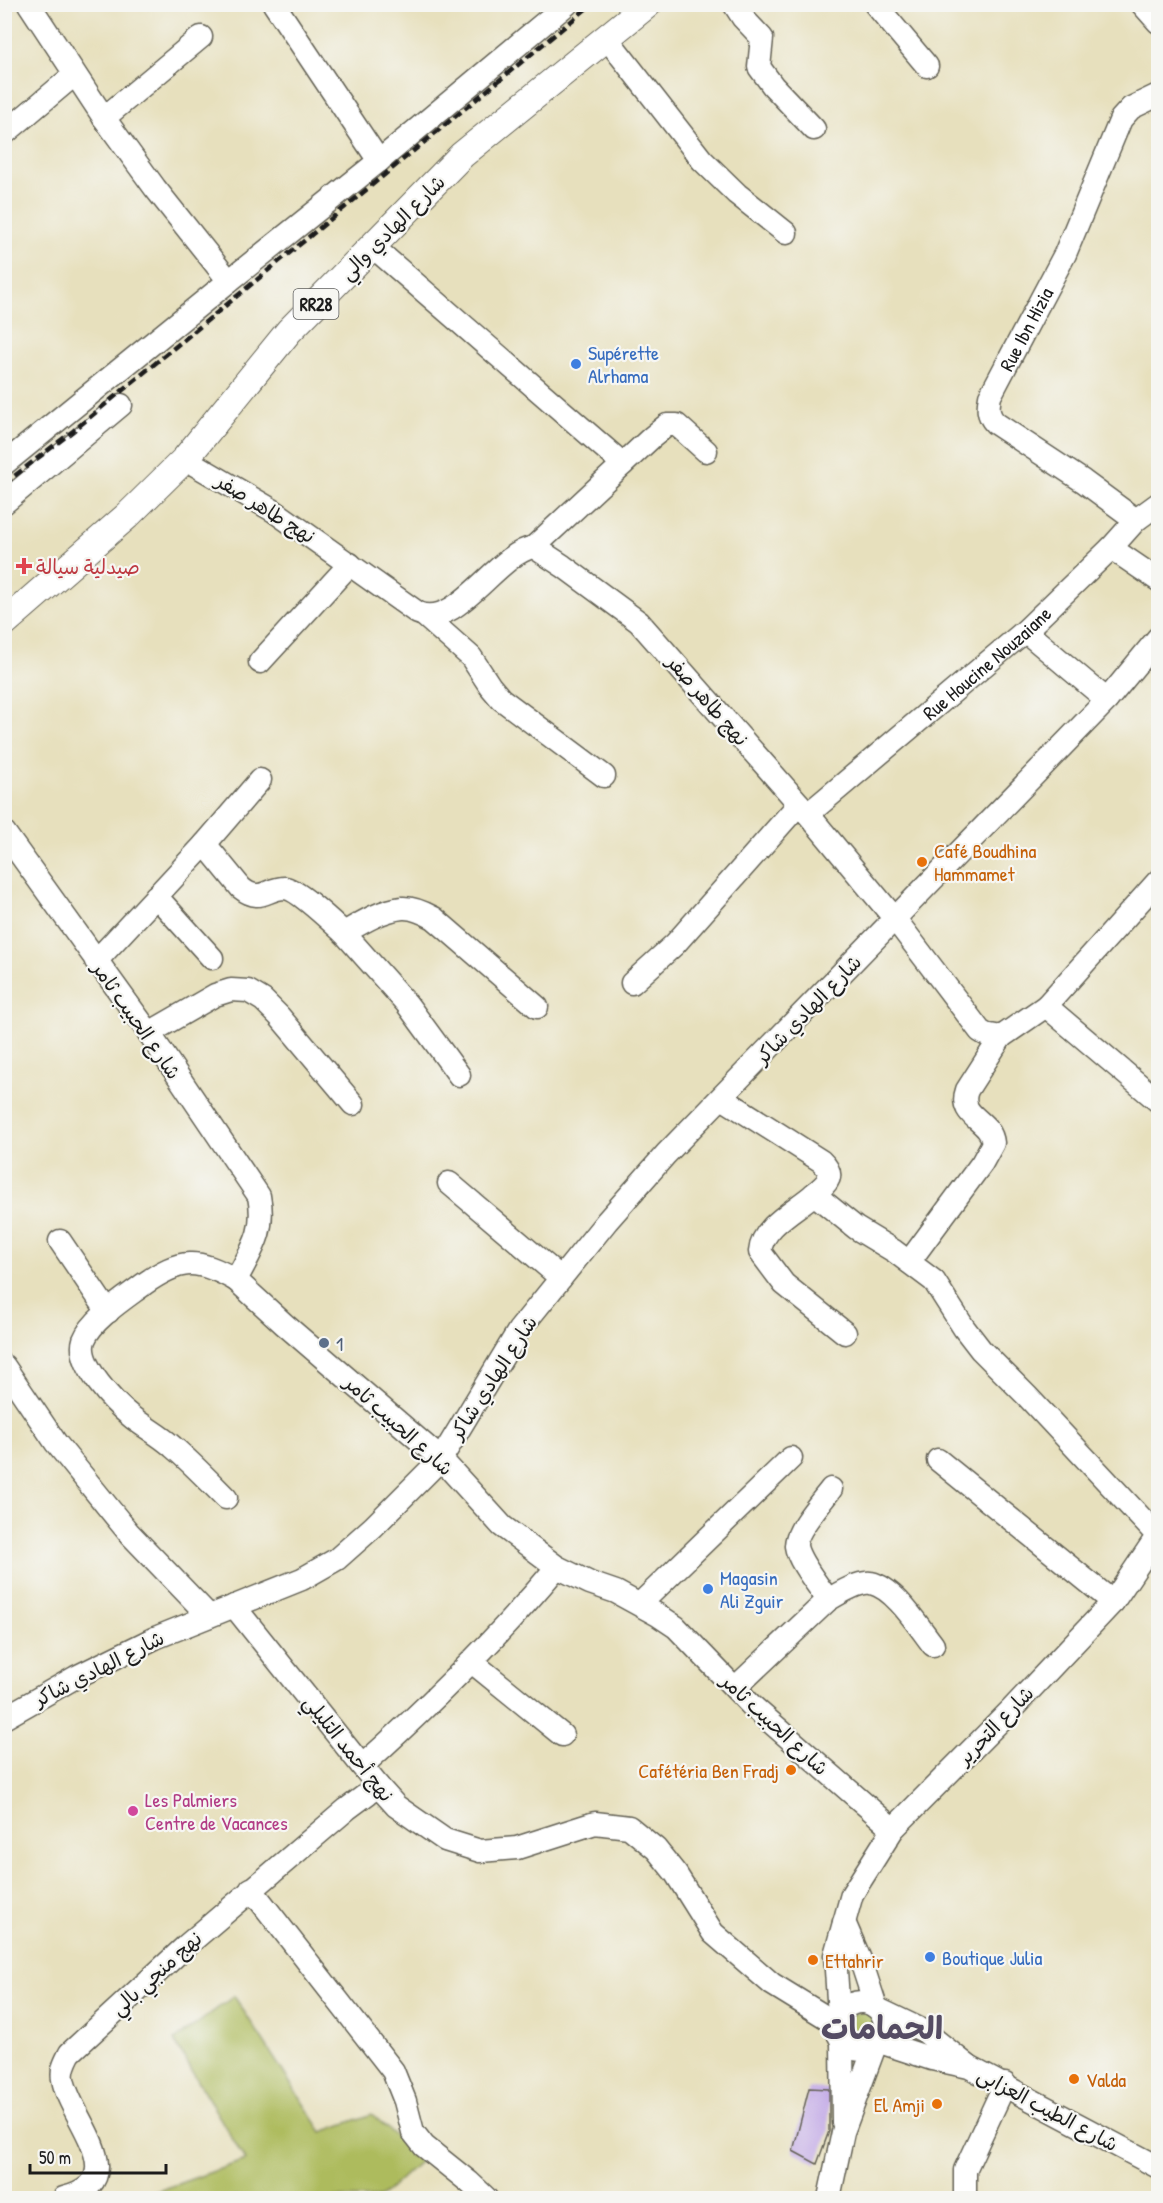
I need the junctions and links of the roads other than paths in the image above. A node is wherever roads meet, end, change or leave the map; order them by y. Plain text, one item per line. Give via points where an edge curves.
1 (29, 4) edge
2 (274, 4) edge
3 (567, 4) edge
4 (648, 4) edge
5 (734, 4) edge
6 (875, 4) edge
7 (1142, 4) edge
8 (1158, 22) edge
9 (201, 36) dead end
10 (606, 37) junction
11 (927, 66) dead end
12 (74, 75) junction
13 (1158, 95) edge
14 (104, 118) junction
15 (814, 129) dead end
16 (4, 134) edge
17 (379, 161) junction
18 (786, 233) dead end
19 (372, 246) junction
20 (229, 281) junction
21 (121, 405) dead end
22 (706, 451) dead end
23 (185, 459) junction
24 (4, 464) edge
25 (623, 464) junction
26 (4, 503) edge
27 (1158, 504) edge
28 (1136, 520) junction
29 (534, 547) junction
30 (1111, 548) junction
31 (350, 564) junction
32 (1158, 580) edge
33 (426, 617) junction
34 (4, 623) edge
35 (1025, 631) junction
36 (1158, 638) edge
37 (260, 662) dead end
38 (1107, 700) junction
39 (604, 776) dead end
40 (260, 780) dead end
41 (803, 809) junction
42 (4, 832) edge
43 (205, 844) junction
44 (1158, 881) edge
45 (156, 896) junction
46 (895, 919) junction
47 (344, 933) junction
48 (212, 958) dead end
49 (96, 961) junction
50 (632, 983) dead end
51 (1046, 1006) junction
52 (537, 1007) dead end
53 (149, 1033) junction
54 (1001, 1037) junction
55 (459, 1075) dead end
56 (722, 1098) junction
57 (1158, 1101) edge
58 (353, 1104) dead end
59 (449, 1183) dead end
60 (814, 1194) junction
61 (60, 1241) dead end
62 (909, 1262) junction
63 (561, 1278) junction
64 (236, 1280) junction
65 (108, 1312) junction
66 (845, 1333) dead end
67 (4, 1366) edge
68 (791, 1458) dead end
69 (441, 1459) junction
70 (938, 1460) dead end
71 (831, 1489) dead end
72 (226, 1498) dead end
73 (1158, 1535) edge
74 (557, 1567) junction
75 (828, 1599) junction
76 (1113, 1602) junction
77 (640, 1604) junction
78 (234, 1606) junction
79 (209, 1616) junction
80 (933, 1645) dead end
81 (472, 1662) junction
82 (735, 1688) junction
83 (4, 1718) edge
84 (562, 1735) dead end
85 (362, 1766) junction
86 (378, 1786) junction
87 (893, 1829) junction
88 (251, 1889) junction
89 (844, 1922) junction
90 (878, 2009) junction
91 (839, 2027) junction
92 (877, 2044) junction
93 (969, 2067) junction
94 (1005, 2084) junction
95 (843, 2132) junction
96 (1158, 2167) edge
97 (64, 2199) edge
98 (486, 2199) edge
99 (829, 2199) edge
100 (965, 2199) edge

1 - 12 street
2 - 17 street
3 - 17 street
4 - 10 main road, شارع الهادي والي / RR28
5 - 15 street via 762,38 759,68
6 - 11 street
7 - 8 street
9 - 14 street
10 - 18 street via 702,160
10 - 19 main road, شارع الهادي والي / RR28 via 462,155
12 - 14 street
12 - 16 street
13 - 28 street, Rue Ibn Hizia via 1131,108 1121,119 1065,254 987,408 995,423
14 - 20 street
17 - 20 street
19 - 23 main road, شارع الهادي والي / RR28 via 289,331
19 - 25 street
20 - 24 street
21 - 26 street
22 - 25 street via 672,424 661,429
23 - 31 street, نهج طاهر صفر via 252,496
23 - 34 main road, شارع الهادي والي / RR28 via 128,516
25 - 29 street
27 - 28 street, Rue Houcine Nouzaiane
28 - 30 street, Rue Houcine Nouzaiane
29 - 33 street via 522,550 446,611
29 - 41 street, نهج طاهر صفر via 639,622
30 - 32 street
30 - 35 street, Rue Houcine Nouzaiane
31 - 33 street, نهج طاهر صفر
31 - 37 street
33 - 39 street, نهج طاهر صفر via 471,657 501,699
35 - 38 street
35 - 41 street, Rue Houcine Nouzaiane
36 - 38 street, شارع الهادي شاكر
38 - 46 street, شارع الهادي شاكر
40 - 43 street
41 - 46 street, نهج طاهر صفر
41 - 50 street, Rue Houcine Nouzaiane via 675,944
42 - 49 street, شارع الحبيب ثامر
43 - 45 street
43 - 47 street via 249,894 291,890
44 - 51 street
45 - 48 street
45 - 49 street
46 - 54 street, نهج طاهر صفر via 980,1031
46 - 56 street, شارع الهادي شاكر
47 - 52 street via 371,918 402,908 421,911
47 - 55 street via 407,1004
49 - 53 street, شارع الحبيب ثامر
51 - 54 street
51 - 57 street
53 - 58 street via 215,995 231,990 248,991 263,1000
53 - 64 street, شارع الحبيب ثامر via 259,1196 262,1225
54 - 62 street via 964,1097 964,1104 990,1132 993,1143
56 - 60 street via 828,1168 828,1179
56 - 63 street, شارع الهادي شاكر via 666,1154
59 - 63 street
60 - 62 street via 856,1228
60 - 66 street via 772,1229 763,1239 760,1252 784,1284
61 - 65 street
62 - 73 street via 937,1284 981,1350
63 - 69 street, شارع الهادي شاكر via 519,1330
64 - 65 street via 198,1263 176,1266 157,1275
64 - 69 street, شارع الحبيب ثامر
65 - 72 street via 84,1341 85,1360 91,1372 131,1417 172,1446
67 - 79 street via 56,1443 121,1524
68 - 77 street
69 - 74 street, شارع الحبيب ثامر via 502,1526
69 - 78 street, شارع الهادي شاكر via 337,1559 302,1579
70 - 76 street
71 - 75 street via 796,1544 800,1558
73 - 76 street, شارع التحرير
74 - 77 street, شارع الحبيب ثامر
74 - 81 street
75 - 80 street via 869,1583 889,1591
75 - 82 street
76 - 87 street, شارع التحرير
77 - 82 street, شارع الحبيب ثامر via 676,1627
78 - 79 street, شارع الهادي شاكر
78 - 85 street, نهج أحمد التليلي
79 - 83 street, شارع الهادي شاكر via 86,1672
81 - 84 street
81 - 85 street
82 - 87 street, شارع الحبيب ثامر
85 - 86 street, نهج أحمد التليلي
86 - 88 street, نهج منجي بالي
86 - 91 street, نهج أحمد التليلي via 396,1806 445,1840 480,1851 518,1848 595,1823 629,1827 656,1849 713,1933 772,1984
87 - 89 street, شارع التحرير via 852,1894
88 - 97 street, نهج منجي بالي via 70,2053 63,2066 63,2079 93,2145 96,2175 91,2187
88 - 98 street via 393,2071 413,2132
89 - 90 street
89 - 91 street, شارع التحرير via 835,1955
90 - 91 street via 852,2003
90 - 92 street via 885,2026
90 - 93 street, شارع الطيب العزابى via 924,2031
91 - 92 street via 858,2050
91 - 95 street, شارع التحرير
92 - 93 street, شارع الطيب العزابى
92 - 95 street
93 - 94 street, شارع الطيب العزابى
94 - 96 street, شارع الطيب العزابى
94 - 100 street via 965,2169
95 - 99 street

